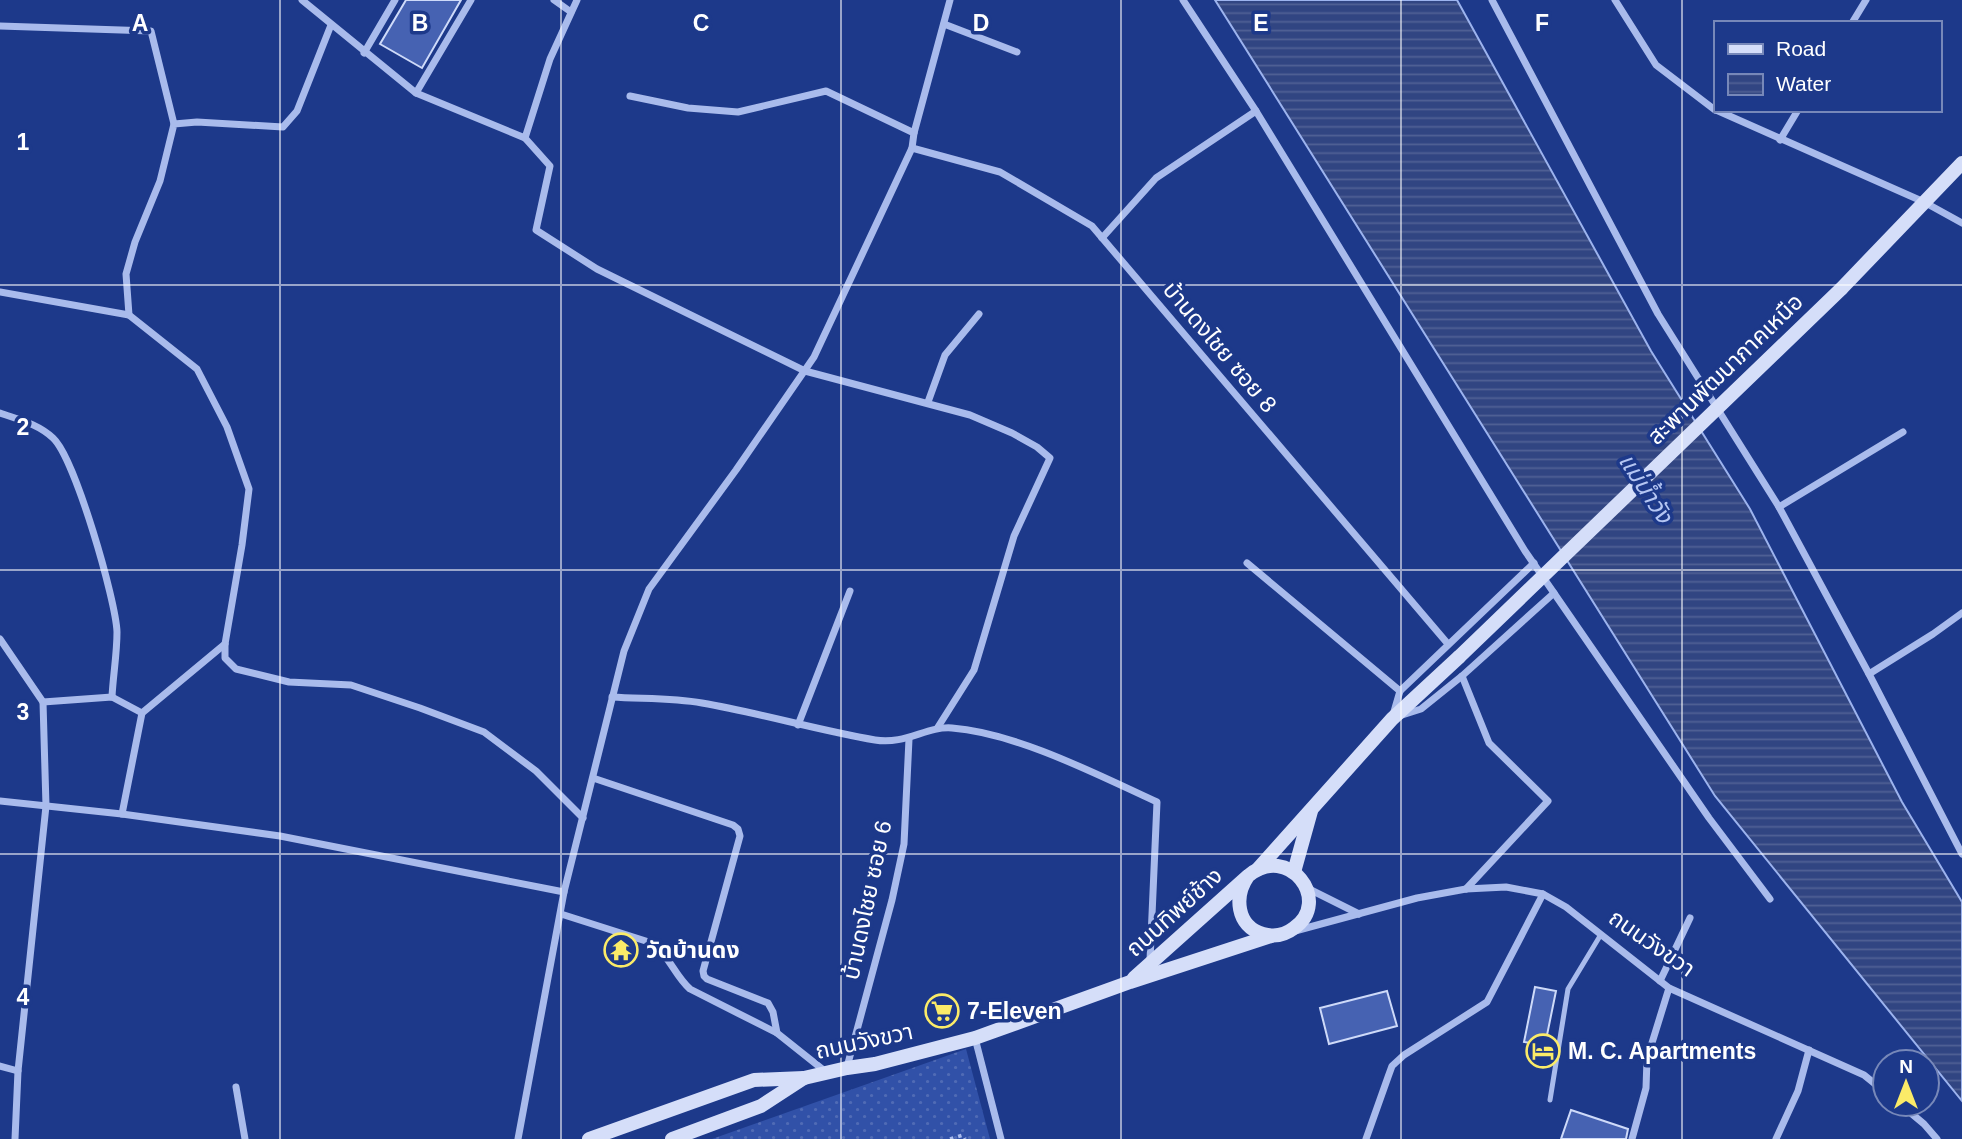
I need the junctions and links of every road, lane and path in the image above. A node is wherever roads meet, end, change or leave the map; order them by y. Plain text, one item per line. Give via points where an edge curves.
1 (302, 0) edge
2 (395, 0) edge
3 (471, 0) edge
4 (554, 0) edge
5 (577, 0) edge
6 (950, 0) edge
7 (1183, 0) edge
8 (1492, 0) edge
9 (1615, 0) edge
10 (1866, 0) edge
11 (571, 12) junction
12 (1853, 21) edge
13 (944, 24) junction
14 (331, 25) junction
15 (0, 26) edge
16 (1017, 52) dead end
17 (364, 53) junction
18 (416, 93) junction
19 (630, 96) dead end
20 (1714, 108) edge
21 (1256, 111) junction
22 (1720, 112) edge
23 (1797, 112) edge
24 (174, 124) junction
25 (914, 133) junction
26 (525, 138) junction
27 (1780, 139) junction
28 (912, 148) junction
29 (1962, 163) edge
30 (1924, 202) junction
31 (1962, 223) edge
32 (1102, 238) junction
33 (0, 292) edge
34 (979, 314) dead end
35 (129, 315) junction
36 (805, 370) junction
37 (928, 402) junction
38 (0, 414) edge
39 (1903, 432) dead end
40 (1779, 507) junction
41 (1247, 563) dead end
42 (1534, 563) junction
43 (850, 591) dead end
44 (1554, 593) junction
45 (1962, 612) edge
46 (0, 639) edge
47 (225, 644) junction
48 (1448, 644) junction
49 (1869, 674) junction
50 (1462, 676) junction
51 (1400, 691) junction
52 (112, 697) junction
53 (612, 697) junction
54 (43, 702) junction
55 (142, 713) junction
56 (1392, 719) junction
57 (798, 725) junction
58 (938, 727) junction
59 (909, 739) junction
60 (593, 778) junction
61 (0, 802) edge
62 (46, 806) junction
63 (1312, 806) junction
64 (122, 814) junction
65 (583, 818) junction
66 (1962, 854) edge
67 (1253, 872) junction
68 (1294, 872) junction
69 (1306, 888) junction
70 (1466, 889) junction
71 (564, 892) junction
72 (1543, 894) junction
73 (1770, 899) dead end
74 (561, 914) junction
75 (1360, 914) junction
76 (1690, 918) dead end
77 (1288, 933) junction
78 (1271, 936) junction
79 (1600, 936) junction
80 (1150, 964) junction
81 (1660, 981) junction
82 (1129, 982) junction
83 (1669, 988) junction
84 (777, 1033) junction
85 (975, 1038) junction
86 (1809, 1049) junction
87 (0, 1066) edge
88 (847, 1068) junction
89 (18, 1071) junction
90 (826, 1072) junction
91 (804, 1078) junction
92 (1871, 1081) edge
93 (236, 1087) dead end
94 (1550, 1100) dead end
95 (1917, 1118) edge
96 (15, 1139) edge
97 (245, 1139) edge
98 (518, 1139) edge
99 (589, 1139) edge
100 (672, 1139) edge
101 (950, 1139) edge
102 (965, 1139) edge
103 (1001, 1139) edge
104 (1366, 1139) edge
105 (1632, 1139) edge
106 (1776, 1139) edge
107 (1937, 1139) edge

1 - 14 street
2 - 17 street
3 - 18 street
4 - 11 street
5 - 11 street
6 - 13 street
7 - 21 street
8 - 40 street via 1658,314
9 - 20 street via 1656,65
10 - 12 street
11 - 26 street via 550,59
13 - 16 street
13 - 25 street
14 - 17 street
14 - 24 street via 297,111 283,127
15 - 24 street via 151,31
17 - 18 street
18 - 26 street
19 - 25 street via 738,112 826,91
21 - 32 street via 1156,178
21 - 42 street
22 - 27 street
23 - 27 street
24 - 35 street via 160,181 126,274
25 - 28 street
26 - 36 street via 550,166 536,230 597,269
27 - 30 street
28 - 32 street, บ้านดงไชย ซอย 8 via 1000,172 1092,226
28 - 36 street
29 - 30 street, สะพานพัฒนาภาคเหนือ
30 - 31 street
30 - 56 street, สะพานพัฒนาภาคเหนือ, bridge via 1841,289
32 - 48 street, บ้านดงไชย ซอย 8
33 - 35 street
34 - 37 street via 945,355
35 - 47 street via 197,369 227,427 248,489
36 - 37 street
36 - 53 street via 649,589
37 - 58 street via 1012,433 1051,458 1014,536 974,670
38 - 52 street via 33,424 55,440 71,466 117,631
39 - 40 street
40 - 49 street
41 - 51 street
42 - 44 street
42 - 48 street
43 - 57 street
44 - 50 street
44 - 73 street
45 - 49 street
46 - 54 street
47 - 55 street
47 - 65 street via 225,658 236,669 289,682 351,685 484,732 536,771
48 - 51 street
49 - 66 street
50 - 56 street via 1421,709
50 - 70 street via 1489,743 1548,801
51 - 56 street
52 - 54 street
52 - 55 street
53 - 57 street via 701,702
53 - 60 street
54 - 62 street
55 - 64 street
56 - 63 street, ถนนทิพย์ช้าง
57 - 59 street via 879,740
58 - 59 street
58 - 80 street via 1019,742 1157,802
59 - 88 street, บ้านดงไชย ซอย 6 via 904,844
60 - 65 street
60 - 84 street via 738,829 740,836 703,971 708,979 768,1003
61 - 62 street
62 - 64 street
62 - 89 street
63 - 67 street, ถนนทิพย์ช้าง
63 - 68 street
64 - 71 street via 280,836
65 - 71 street
67 - 68 street via 1270,866
67 - 78 street via 1242,885 1239,907 1250,927
67 - 80 street, ถนนทิพย์ช้าง
68 - 69 street
69 - 75 street
69 - 77 street via 1306,914
70 - 72 street, ถนนวังขวา via 1506,887
70 - 75 street, ถนนวังขวา
71 - 74 street
72 - 79 street, ถนนวังขวา
72 - 104 street via 1487,1002 1392,1066
74 - 84 street via 652,943 690,989
74 - 98 street
75 - 77 street
76 - 81 street
77 - 78 street
78 - 82 street, ถนนวังขวา
79 - 81 street, ถนนวังขวา
79 - 94 lane via 1568,989
80 - 82 street, ถนนทิพย์ช้าง
81 - 83 street, ถนนวังขวา
82 - 85 street, ถนนวังขวา
83 - 86 street, ถนนวังขวา
83 - 105 street via 1647,1059 1646,1088
84 - 90 street
85 - 88 street, ถนนวังขวา
85 - 103 street
86 - 92 street, ถนนวังขวา
86 - 106 street via 1798,1091
87 - 89 street
88 - 90 street, ถนนวังขวา
89 - 96 street
90 - 91 street, ถนนวังขวา
91 - 99 street via 754,1080
91 - 100 street, ถนนวังขวา via 761,1106
93 - 97 street
95 - 107 street
101 - 102 path via 963,1135

